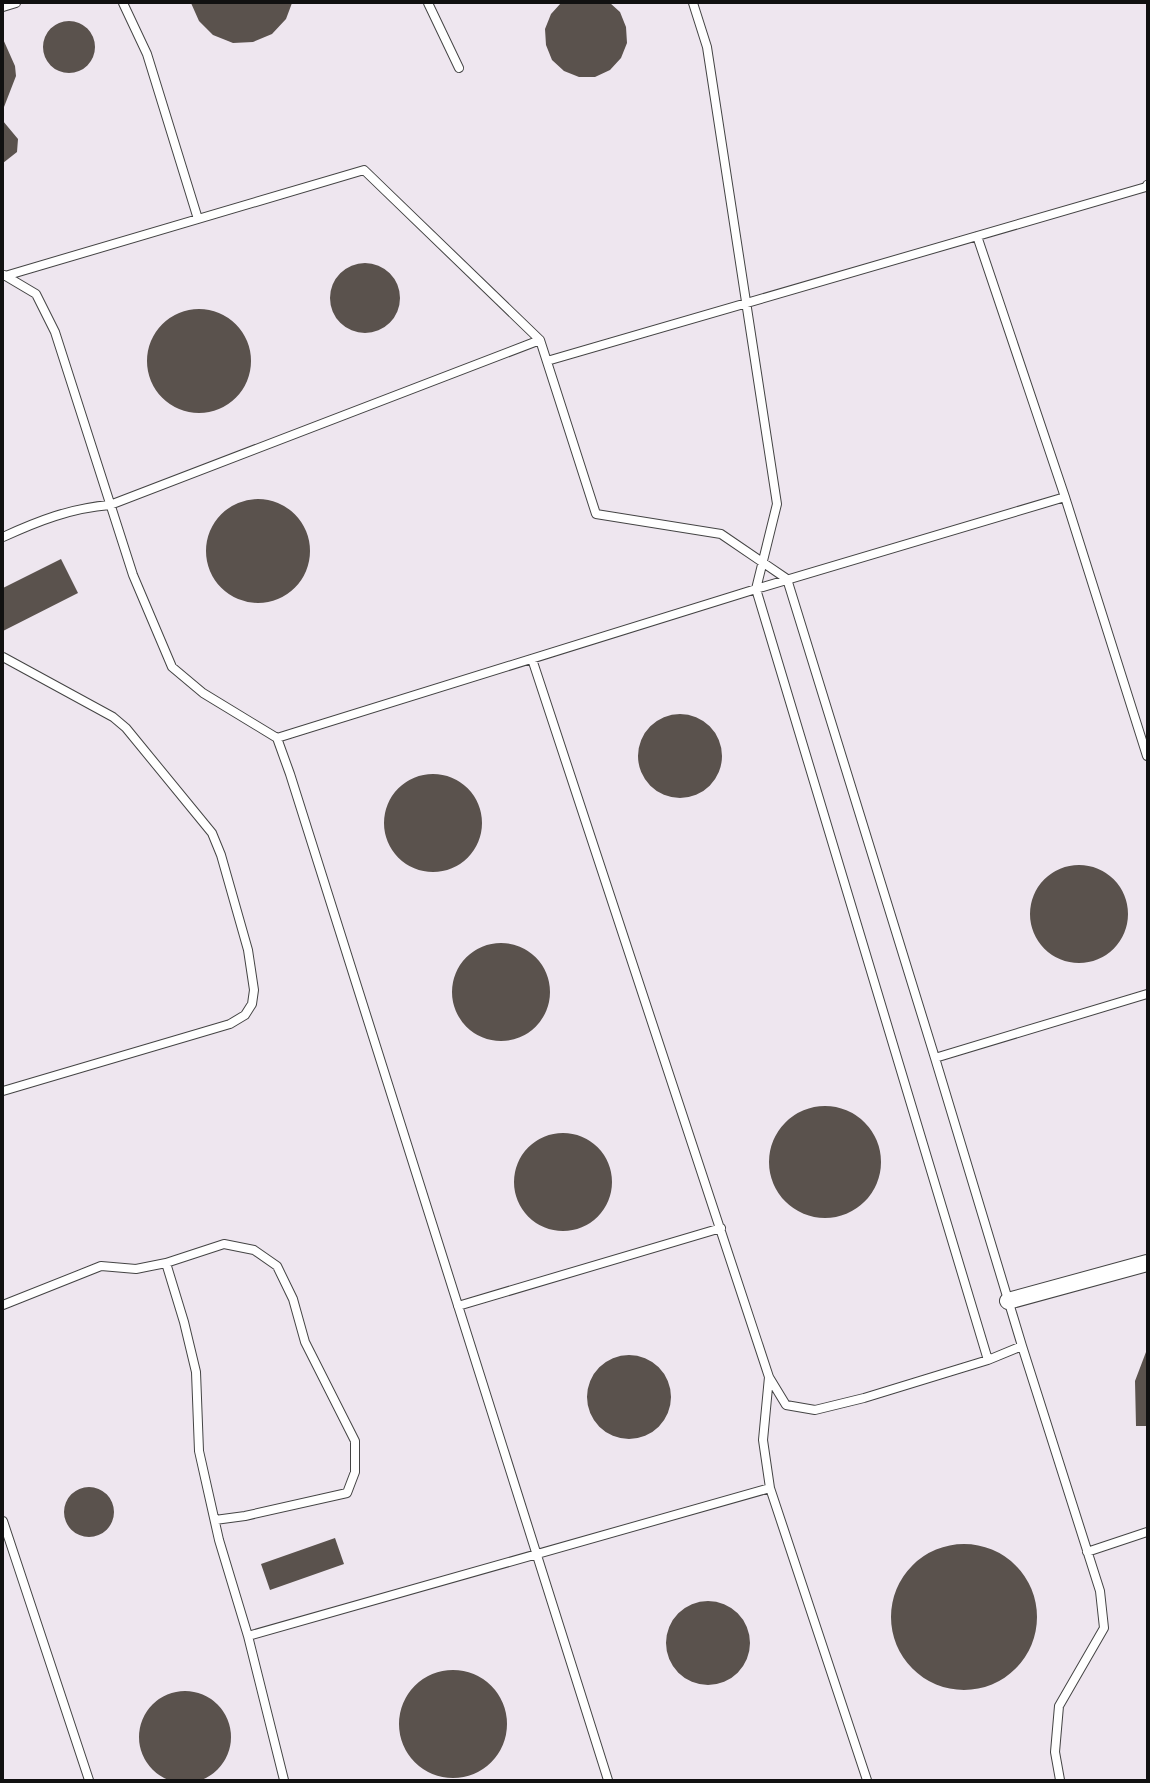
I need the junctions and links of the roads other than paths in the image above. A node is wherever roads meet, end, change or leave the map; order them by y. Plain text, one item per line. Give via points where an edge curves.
1 (16, 3) edge
2 (123, 3) edge
3 (428, 3) edge
4 (693, 3) edge
5 (3, 7) edge
6 (459, 68) dead end
7 (1147, 185) edge
8 (198, 219) junction
9 (977, 236) junction
10 (4, 275) edge
11 (746, 303) junction
12 (540, 340) junction
13 (547, 361) junction
14 (1064, 497) junction
15 (110, 505) junction
16 (3, 537) edge
17 (762, 563) junction
18 (787, 579) junction
19 (756, 588) junction
20 (3, 657) edge
21 (532, 659) junction
22 (277, 738) junction
23 (1147, 756) edge
24 (1147, 994) edge
25 (935, 1058) junction
26 (3, 1091) edge
27 (721, 1228) junction
28 (166, 1263) junction
29 (1147, 1263) edge
30 (1008, 1302) junction
31 (3, 1306) edge
32 (458, 1306) junction
33 (1022, 1346) junction
34 (988, 1360) junction
35 (769, 1377) junction
36 (770, 1488) junction
37 (215, 1520) junction
38 (3, 1521) edge
39 (1147, 1532) edge
40 (1087, 1552) junction
41 (537, 1554) junction
42 (248, 1636) junction
43 (89, 1780) edge
44 (284, 1780) edge
45 (608, 1780) edge
46 (867, 1780) edge
47 (1060, 1780) edge

1 - 5 lane
2 - 8 lane via 148,54
3 - 6 lane
4 - 11 lane via 707,47
7 - 9 lane
8 - 10 lane
8 - 12 lane via 364,170
9 - 11 lane
9 - 14 lane
10 - 15 lane via 36,294 55,332
11 - 13 lane
11 - 17 lane via 777,504
12 - 13 lane
12 - 15 lane
13 - 17 lane via 596,514 721,534
14 - 18 lane
14 - 23 lane
15 - 16 lane via 89,507 48,518
15 - 22 lane via 133,575 172,666 203,693
17 - 18 lane
17 - 19 lane
18 - 19 lane
18 - 25 lane
19 - 21 lane
19 - 34 lane
20 - 26 lane via 113,717 126,728 212,834 221,855 248,950 254,990 252,1004 245,1015 230,1024
21 - 22 lane
21 - 27 lane
22 - 32 lane
24 - 25 lane
25 - 30 lane
27 - 32 lane
27 - 35 lane
28 - 31 lane via 136,1269 101,1266
28 - 37 lane via 196,1372 199,1451
28 - 37 lane via 224,1244 254,1250 277,1266 293,1299 306,1342 355,1441 355,1472 347,1493 245,1516
29 - 30 street
30 - 33 lane
32 - 41 lane
33 - 34 lane
33 - 40 lane
34 - 35 lane via 864,1398 815,1410 786,1405
35 - 36 lane via 762,1440
36 - 41 lane
36 - 46 lane
37 - 42 lane
38 - 43 lane
39 - 40 lane
40 - 47 lane via 1100,1591 1104,1628 1058,1706 1055,1752
41 - 42 lane
41 - 45 lane
42 - 44 lane

